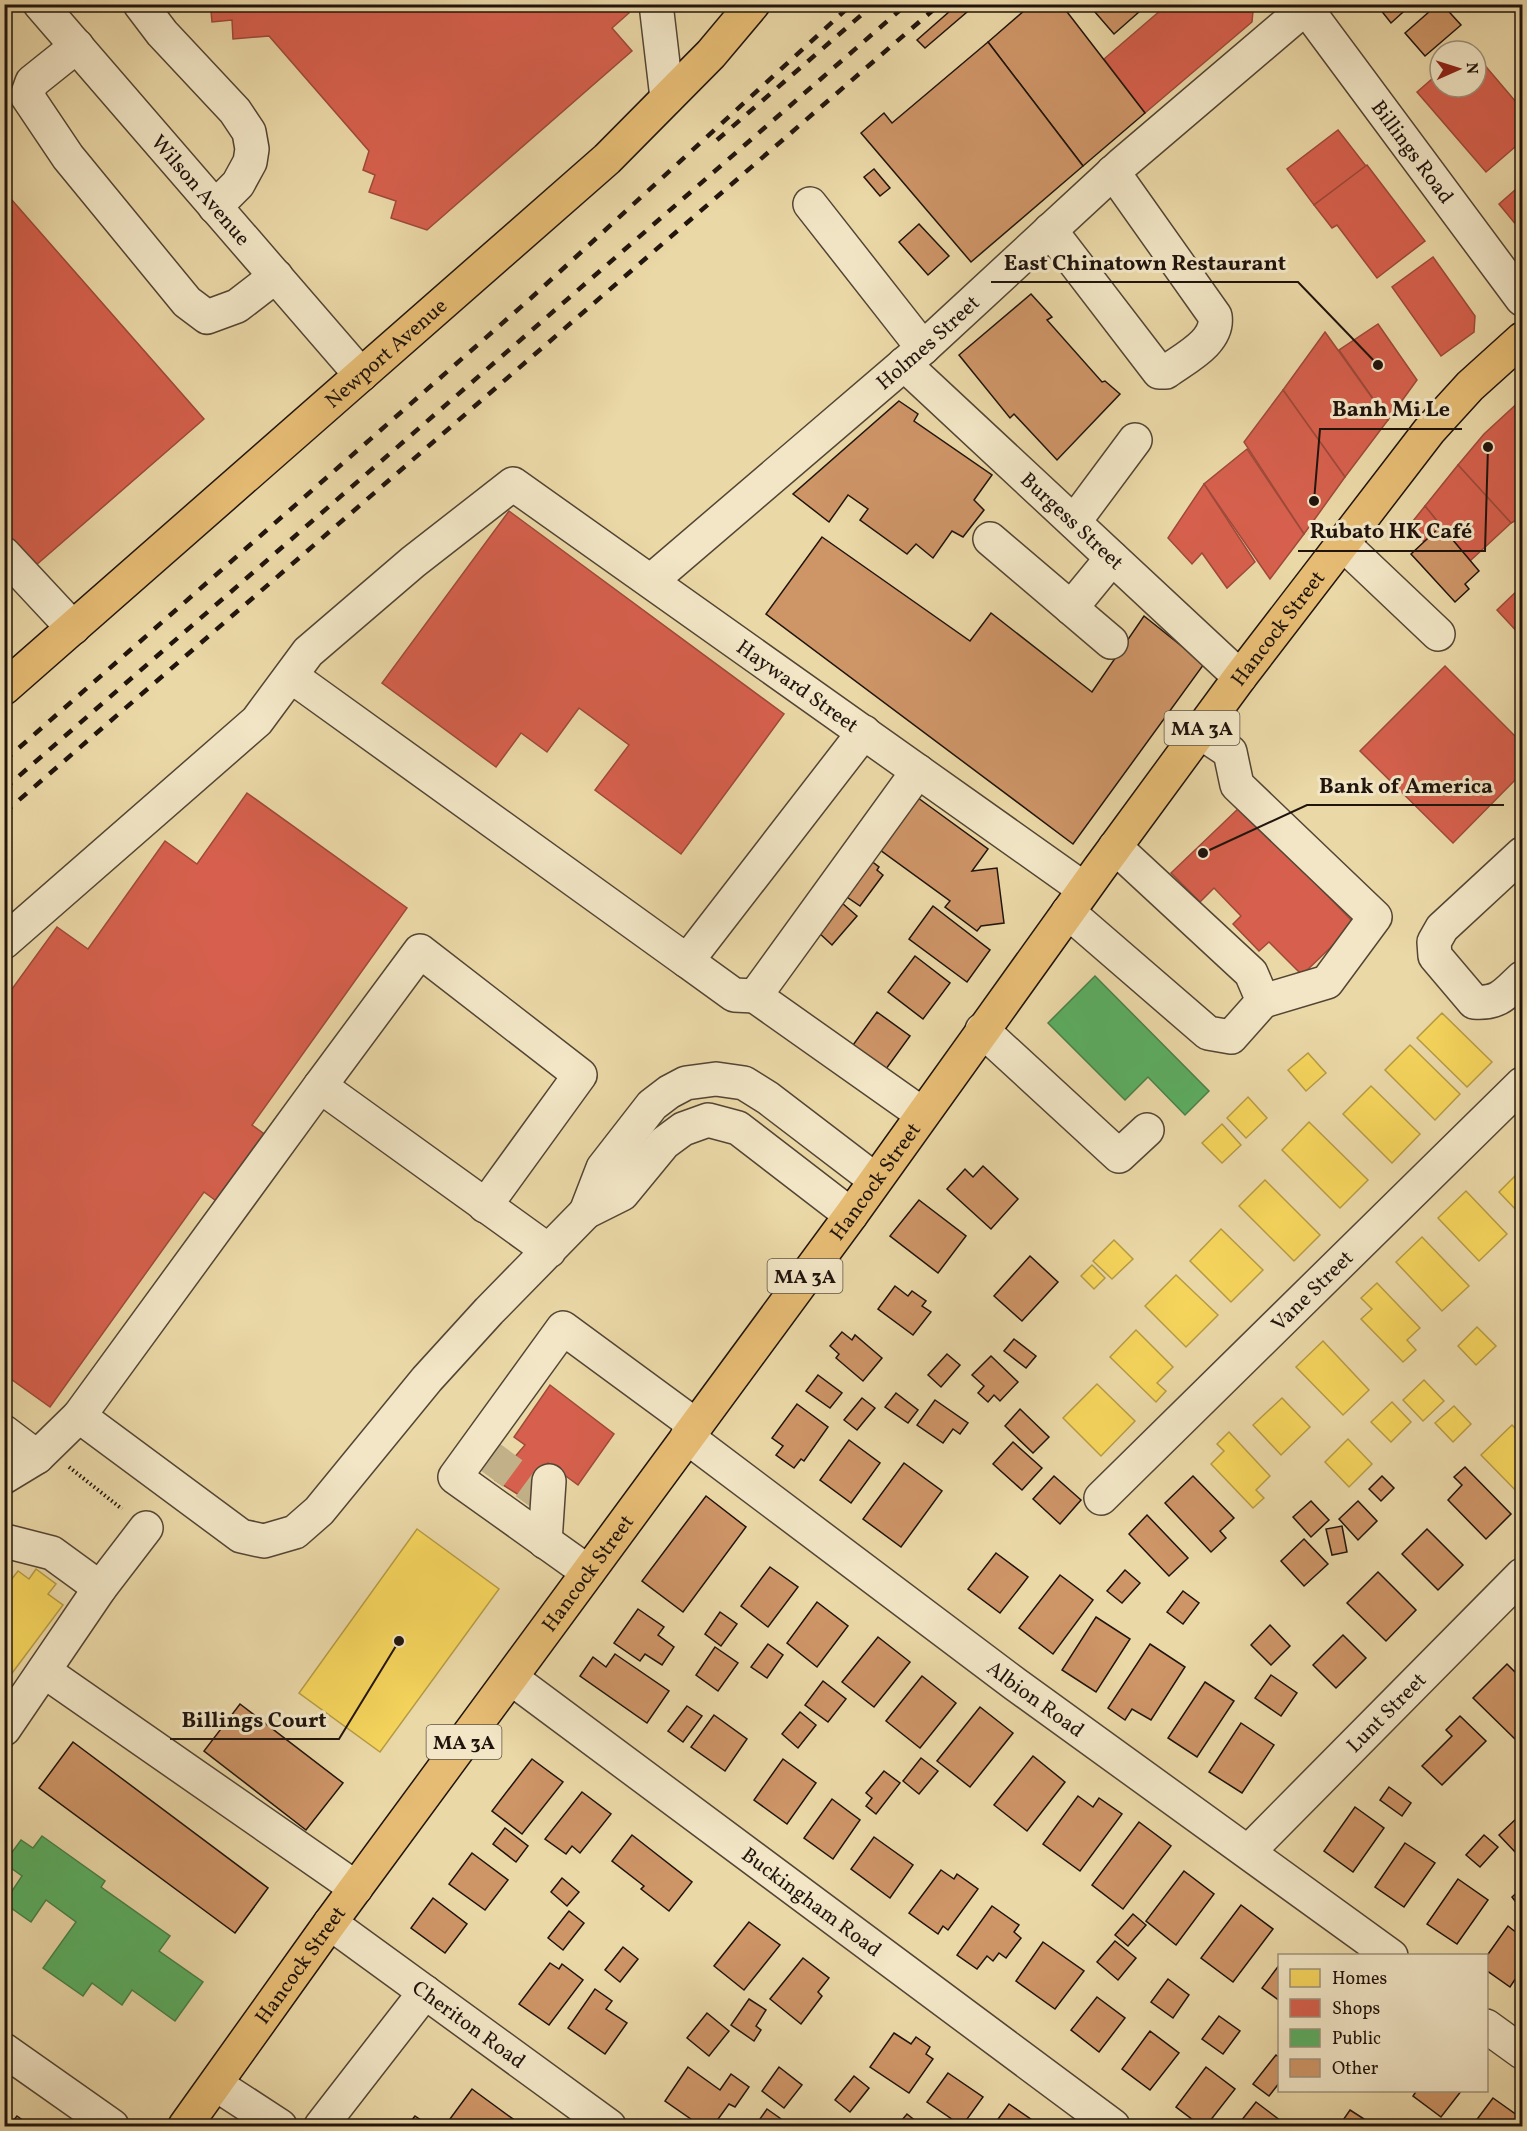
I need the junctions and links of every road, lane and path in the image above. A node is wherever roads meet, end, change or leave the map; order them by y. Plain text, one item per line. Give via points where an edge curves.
1 (140, 4) edge
2 (656, 4) edge
3 (753, 4) edge
4 (41, 5) edge
5 (1306, 6) edge
6 (77, 46) junction
7 (668, 98) junction
8 (1113, 172) junction
9 (810, 204) dead end
10 (216, 207) junction
11 (1050, 230) junction
12 (276, 276) junction
13 (1522, 299) edge
14 (1522, 339) edge
15 (914, 356) junction
16 (361, 375) junction
17 (1135, 440) dead end
18 (1074, 522) junction
19 (990, 539) dead end
20 (1342, 543) junction
21 (4, 554) edge
22 (1112, 558) junction
23 (652, 580) junction
24 (1071, 608) junction
25 (73, 628) junction
26 (1438, 634) dead end
27 (1111, 642) dead end
28 (291, 676) junction
29 (1240, 677) junction
30 (4, 688) edge
31 (864, 732) junction
32 (1200, 732) junction
33 (918, 771) junction
34 (1115, 847) junction
35 (1522, 854) edge
36 (1076, 900) junction
37 (4, 942) edge
38 (687, 961) junction
39 (1522, 978) edge
40 (755, 996) junction
41 (1263, 1002) junction
42 (982, 1030) junction
43 (1522, 1084) edge
44 (320, 1086) junction
45 (922, 1114) junction
46 (1147, 1130) dead end
47 (874, 1179) junction
48 (484, 1206) junction
49 (586, 1212) junction
50 (850, 1215) junction
51 (549, 1251) junction
52 (567, 1332) junction
53 (80, 1416) junction
54 (691, 1431) junction
55 (4, 1432) edge
56 (486, 1454) dead end
57 (51, 1460) junction
58 (4, 1477) edge
59 (545, 1488) dead end
60 (1101, 1498) dead end
61 (146, 1528) joint
62 (545, 1542) junction
63 (4, 1544) edge
64 (588, 1572) junction
65 (1522, 1575) edge
66 (100, 1588) junction
67 (44, 1671) junction
68 (511, 1678) junction
69 (4, 1729) edge
70 (1249, 1851) junction
71 (356, 1888) junction
72 (330, 1923) junction
73 (1388, 1954) edge
74 (424, 1992) junction
75 (1488, 2027) edge
76 (1521, 2048) edge
77 (4, 2050) edge
78 (217, 2085) junction
79 (112, 2127) edge
80 (185, 2127) edge
81 (280, 2127) edge
82 (321, 2127) edge
83 (609, 2127) edge
84 (1113, 2127) edge

1 - 10 street via 249,132 250,162 238,184
2 - 7 street
3 - 7 main road, Newport Avenue
4 - 6 street, Wilson Avenue
5 - 8 street, Holmes Street
5 - 13 street, Billings Road
6 - 10 street, Wilson Avenue
6 - 12 street via 32,82 27,96 68,157 187,303 207,317 237,306
7 - 16 main road, Newport Avenue via 607,159
8 - 11 street, Holmes Street
8 - 11 street via 1215,316 1211,338 1166,372 1159,372
9 - 15 street, Burgess Street
10 - 12 street, Wilson Avenue
11 - 15 street, Holmes Street
12 - 16 street, Wilson Avenue
14 - 20 main road, Hancock Street / MA 3A via 1436,423
15 - 18 street, Burgess Street
15 - 23 street, Holmes Street
16 - 25 main road, Newport Avenue
17 - 18 street
18 - 22 street, Burgess Street
19 - 24 street
20 - 26 street
20 - 29 main road, Hancock Street / MA 3A
21 - 25 street
22 - 24 street
22 - 29 street, Burgess Street
23 - 28 street, Hayward Street via 513,484 317,644
23 - 31 street, Hayward Street
24 - 27 street
25 - 30 main road, Newport Avenue
28 - 37 street via 257,721
28 - 38 street
29 - 32 main road, Hancock Street / MA 3A
31 - 33 street, Hayward Street
31 - 38 street
32 - 34 main road, Hancock Street / MA 3A
32 - 41 street via 1230,752 1237,785 1375,917 1327,982
33 - 36 street, Hayward Street
33 - 40 street
34 - 36 main road, Hancock Street / MA 3A
34 - 41 street via 1251,973
35 - 39 street via 1442,928 1434,942 1434,956 1474,1002 1490,1003
36 - 41 street, Hayward Street via 1208,1033 1231,1037
36 - 42 main road, Hancock Street / MA 3A
38 - 40 street via 734,995
40 - 45 street
42 - 45 main road, Hancock Street / MA 3A
42 - 46 street via 1119,1156
43 - 60 street, Vane Street
44 - 48 street
44 - 48 street via 420,951 580,1075
44 - 53 street
45 - 47 main road, Hancock Street / MA 3A
47 - 49 street via 768,1098 744,1083 716,1079 686,1083 652,1105 603,1168
47 - 50 main road, Hancock Street / MA 3A
48 - 51 street
49 - 50 street via 622,1194 664,1143 683,1129 708,1120 738,1128
49 - 51 street
50 - 54 main road, Hancock Street / MA 3A
51 - 53 street via 466,1336 320,1511 295,1532 264,1541 241,1536
52 - 54 street, Albion Road
52 - 56 street
52 - 62 street via 455,1477
53 - 57 street
54 - 64 main road, Hancock Street / MA 3A
54 - 70 street, Albion Road via 1015,1684
55 - 57 street
57 - 58 street
57 - 61 path
59 - 62 street
61 - 66 street
62 - 64 street
63 - 66 street via 52,1553
64 - 68 main road, Hancock Street / MA 3A
65 - 70 street, Lunt Street
66 - 67 street
67 - 69 street
67 - 71 street
68 - 71 main road, Hancock Street / MA 3A
68 - 84 street, Buckingham Road
70 - 73 street, Albion Road
71 - 72 main road, Hancock Street / MA 3A
72 - 74 street, Cheriton Road
72 - 78 main road, Hancock Street / MA 3A
74 - 82 street
74 - 83 street, Cheriton Road
75 - 76 street
77 - 79 street
78 - 80 main road, Hancock Street / MA 3A
78 - 81 street

